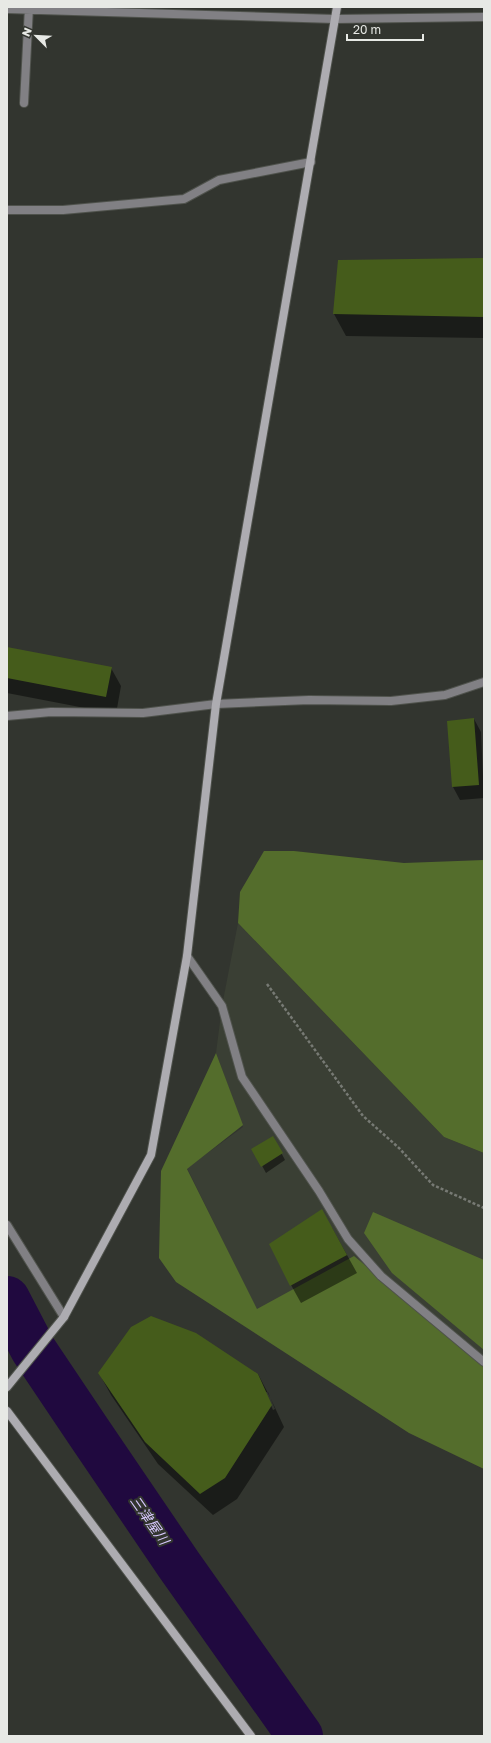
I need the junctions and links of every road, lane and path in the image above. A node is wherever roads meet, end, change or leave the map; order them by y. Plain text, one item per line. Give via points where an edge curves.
1 (337, 7) edge
2 (7, 8) edge
3 (29, 8) edge
4 (200, 11) edge
5 (484, 17) edge
6 (335, 19) junction
7 (24, 103) dead end
8 (311, 162) junction
9 (7, 210) edge
10 (484, 682) edge
11 (216, 704) junction
12 (7, 716) edge
13 (187, 956) junction
14 (267, 984) dead end
15 (484, 1208) edge
16 (7, 1226) edge
17 (64, 1316) junction
18 (484, 1362) edge
19 (7, 1387) edge
20 (7, 1411) edge
21 (251, 1736) edge

1 - 6 street
2 - 3 street
3 - 4 street
3 - 7 street
4 - 6 street
5 - 6 street
6 - 8 street
8 - 9 street via 219,180 184,199 63,210
8 - 11 street
10 - 11 street via 446,695 391,702 309,700
11 - 12 street via 144,713 52,712
11 - 13 street
13 - 17 street via 151,1155
13 - 18 street via 222,1006 242,1077 319,1191 348,1239 381,1276
14 - 15 path via 363,1116 399,1148 433,1185
16 - 17 street
17 - 19 street
20 - 21 street

